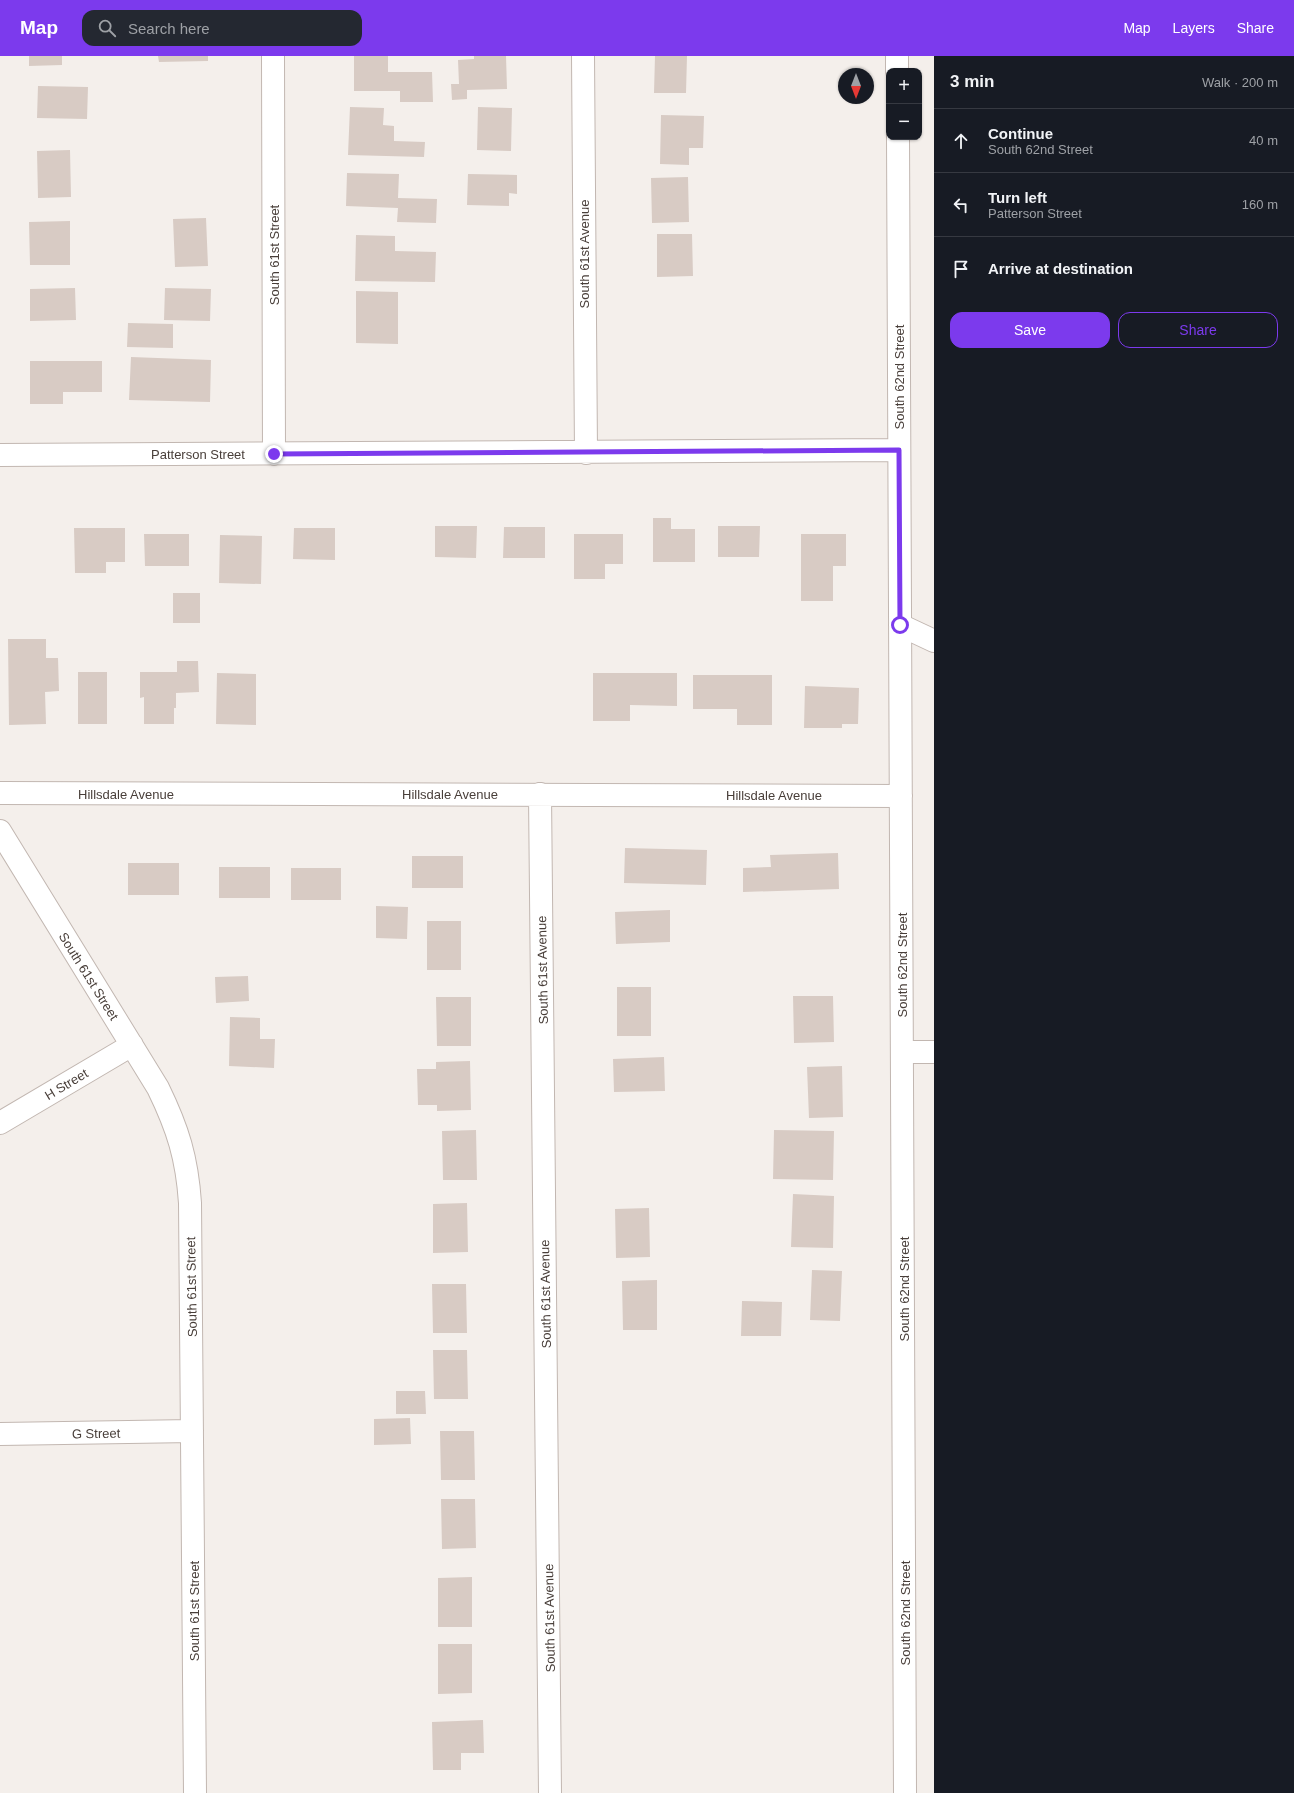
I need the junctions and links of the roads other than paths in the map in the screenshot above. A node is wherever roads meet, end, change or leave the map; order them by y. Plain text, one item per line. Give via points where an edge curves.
1 (273, 56) edge
2 (583, 56) edge
3 (897, 56) edge
4 (898, 68) edge
5 (898, 140) edge
6 (899, 450) junction
7 (586, 453) junction
8 (274, 454) junction
9 (0, 455) edge
10 (900, 625) junction
11 (934, 641) edge
12 (0, 793) edge
13 (540, 794) junction
14 (901, 796) junction
15 (0, 831) edge
16 (132, 1044) junction
17 (903, 1052) junction
18 (934, 1052) edge
19 (0, 1123) edge
20 (192, 1431) junction
21 (0, 1434) edge
22 (196, 1793) edge
23 (550, 1793) edge
24 (906, 1793) edge

1 - 8 street, South 61st Street
2 - 7 street, South 61st Avenue
3 - 4 street
5 - 6 street, South 62nd Street
6 - 7 street, Patterson Street
6 - 10 street, South 62nd Street
7 - 8 street, Patterson Street
8 - 9 street, Patterson Street
10 - 11 street
10 - 14 street, South 62nd Street
12 - 13 street, Hillsdale Avenue
13 - 14 street, Hillsdale Avenue
13 - 23 street, South 61st Avenue
14 - 17 street, South 62nd Street
15 - 16 street, South 61st Street
16 - 19 street, H Street
16 - 20 street, South 61st Street via 172,1115 188,1172
17 - 18 street
17 - 24 street, South 62nd Street
20 - 21 street, G Street
20 - 22 street, South 61st Street

